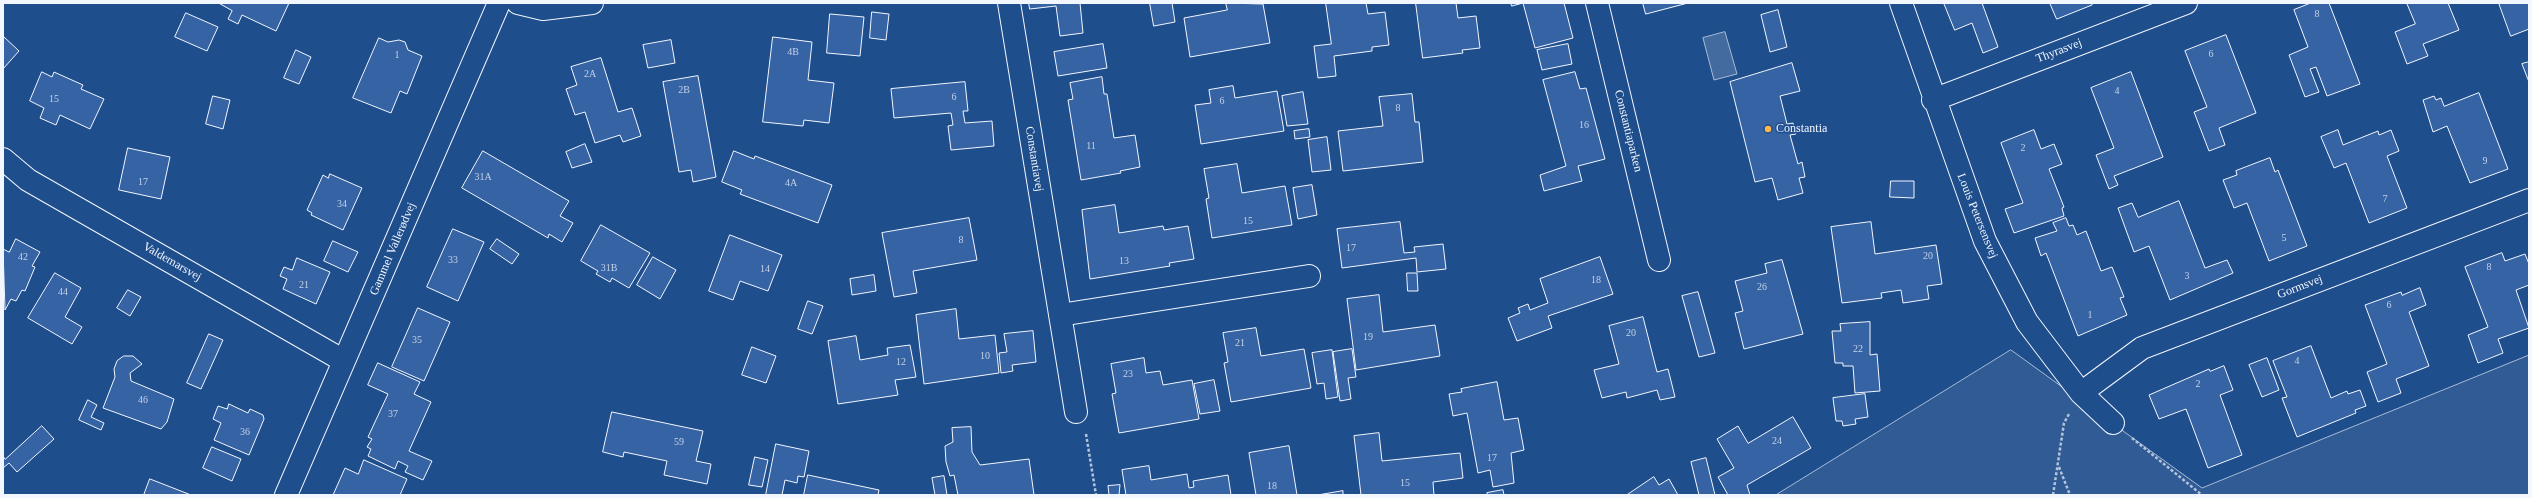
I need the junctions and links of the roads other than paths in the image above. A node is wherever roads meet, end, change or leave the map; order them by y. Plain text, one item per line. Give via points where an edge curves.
1 (499, 3) edge
2 (518, 3) edge
3 (592, 3) edge
4 (1009, 3) edge
5 (1597, 3) edge
6 (1901, 3) edge
7 (2186, 3) edge
8 (1933, 100) junction
9 (3, 159) edge
10 (2529, 200) edge
11 (1659, 260) dead end
12 (1309, 276) dead end
13 (1060, 315) junction
14 (344, 361) junction
15 (2081, 393) junction
16 (1076, 412) road end
17 (2113, 423) road end
18 (286, 495) edge

1 - 14 street, Gammel Vallerødvej
2 - 3 street via 543,9
4 - 13 street, Constantiavej
5 - 11 street, Constantiaparken
6 - 8 street, Louis Petersensvej
7 - 8 street, Thyrasvej
8 - 15 street, Louis Petersensvej via 1985,241 2028,322
9 - 14 street, Valdemarsvej via 28,180
10 - 15 street, Gormsvej via 2142,348
12 - 13 street
13 - 16 street, Constantiavej
14 - 18 street, Gammel Vallerødvej
15 - 17 street, Louis Petersensvej

